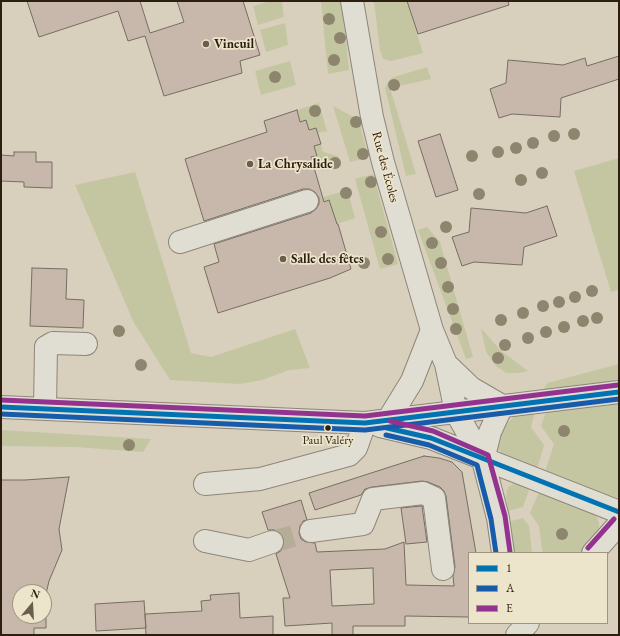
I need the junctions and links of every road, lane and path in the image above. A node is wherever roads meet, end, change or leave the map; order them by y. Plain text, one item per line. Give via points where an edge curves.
1 (352, 1) edge
2 (307, 200) dead end
3 (180, 242) dead end
4 (432, 330) junction
5 (86, 344) dead end
6 (446, 364) junction
7 (619, 392) edge
8 (502, 406) junction
9 (1, 407) edge
10 (45, 409) junction
11 (456, 412) junction
12 (388, 420) junction
13 (365, 423) junction
14 (483, 460) junction
15 (205, 484) dead end
16 (619, 512) edge
17 (619, 524) edge
18 (311, 530) tunnel mouth
19 (205, 541) dead end
20 (272, 542) tunnel mouth
21 (503, 552) edge
22 (594, 552) edge
23 (443, 569) dead end
24 (509, 624) edge
25 (527, 624) edge
26 (510, 635) edge
27 (517, 635) edge

1 - 4 street, Rue des Écoles via 372,117
2 - 3 street
4 - 6 street, Rue des Écoles
4 - 12 street via 412,381
5 - 10 street via 53,343 46,347
6 - 8 street, Rue des Écoles via 471,388
6 - 11 street, Rue des Écoles
7 - 8 street
8 - 11 street
8 - 14 street via 490,432
9 - 10 street
10 - 13 street
11 - 12 street
11 - 14 street, Rue des Écoles
12 - 13 street
13 - 14 street via 431,438
13 - 15 street via 356,448 349,455 260,479
14 - 16 street
14 - 21 street, Rue des Écoles via 498,518
17 - 22 street
18 - 23 street via 363,524 372,499 423,493 434,498
19 - 20 street via 249,550
24 - 26 street
25 - 27 street

